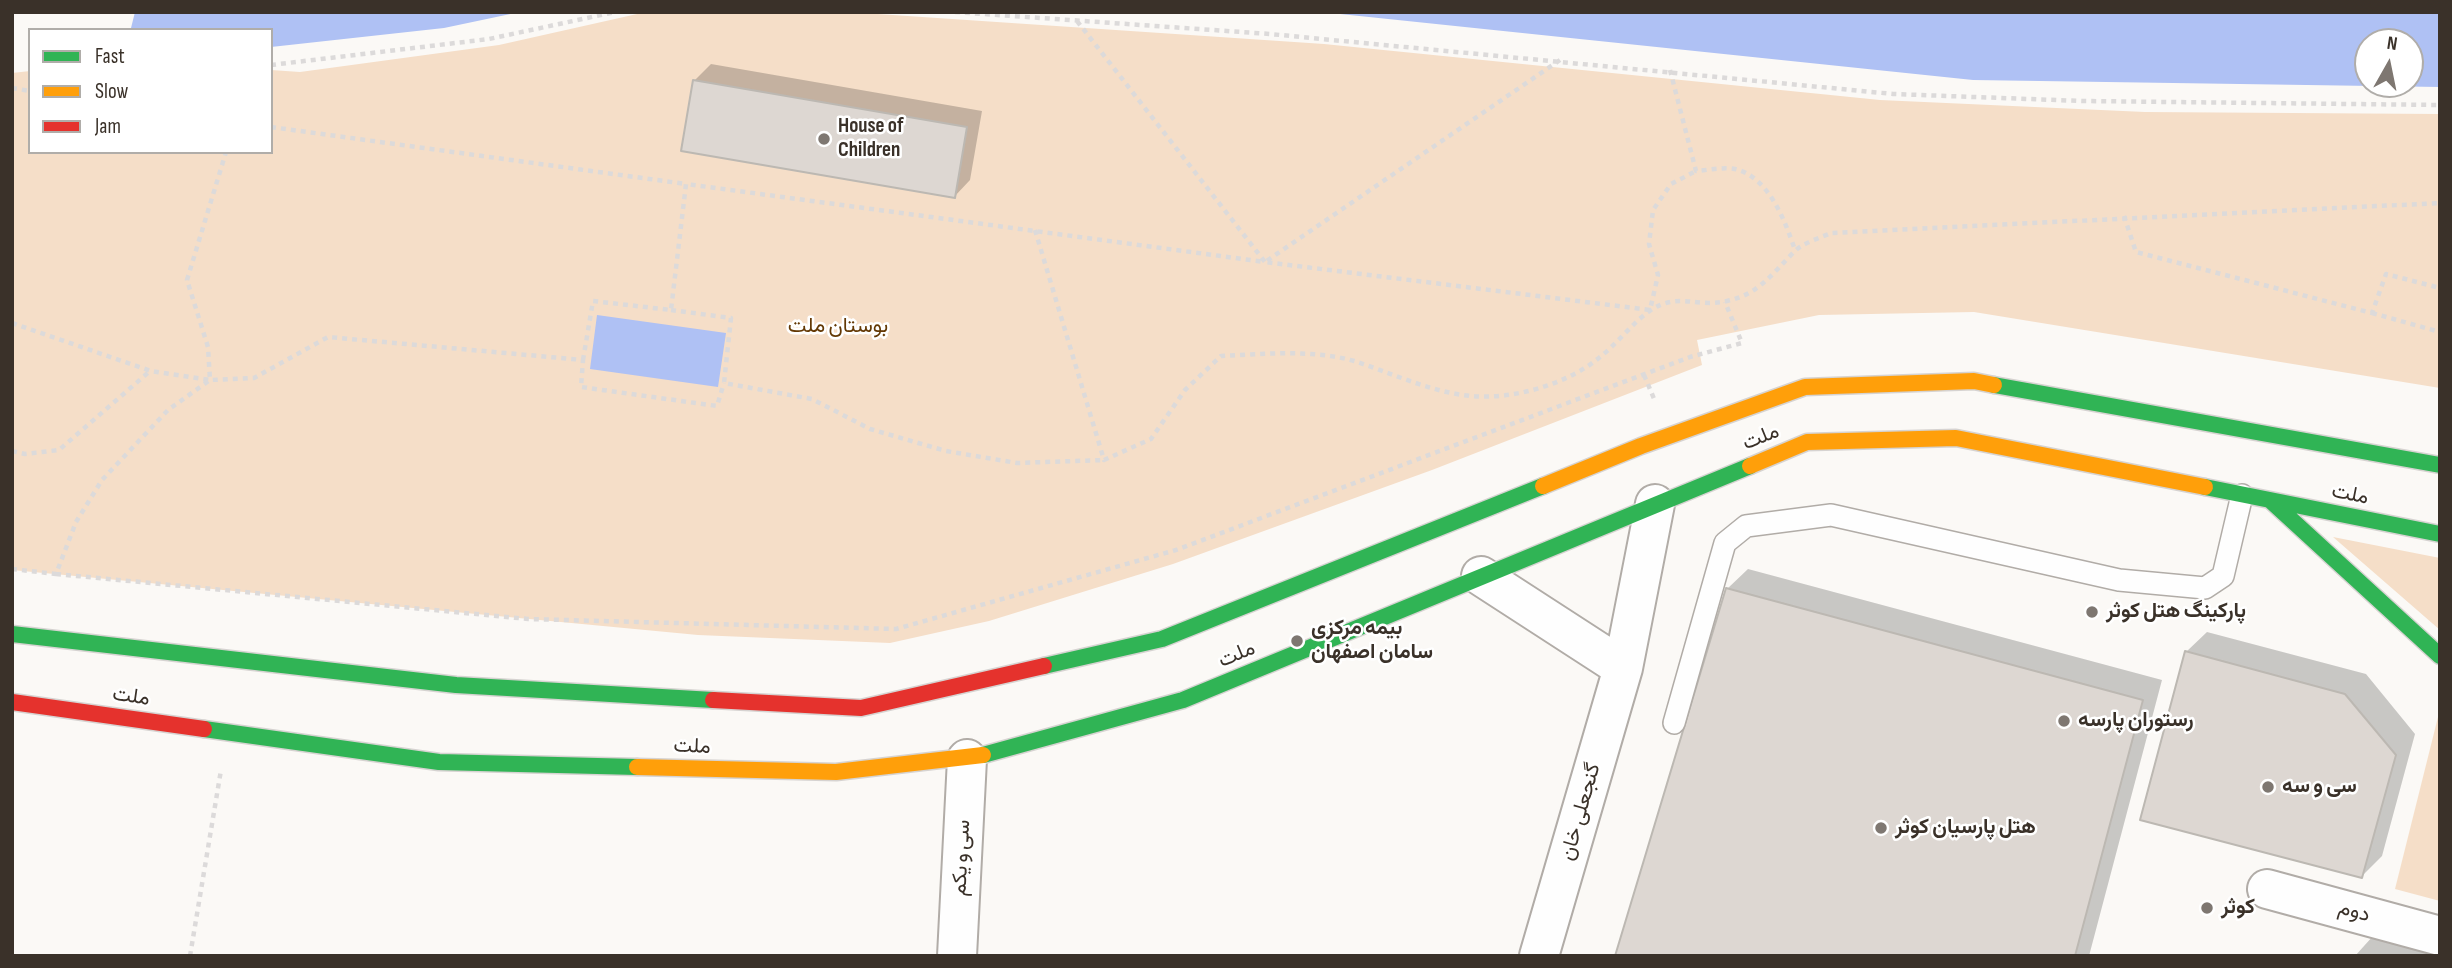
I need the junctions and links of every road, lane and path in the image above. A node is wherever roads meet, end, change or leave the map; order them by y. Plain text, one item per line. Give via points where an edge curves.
1 (615, 12) edge
2 (955, 12) edge
3 (1077, 20) junction
4 (1560, 60) junction
5 (273, 65) edge
6 (1670, 70) junction
7 (2440, 106) edge
8 (273, 127) edge
9 (225, 154) edge
10 (1696, 171) junction
11 (687, 184) junction
12 (2440, 203) edge
13 (2124, 216) junction
14 (1035, 230) junction
15 (1795, 250) junction
16 (1265, 262) junction
17 (2440, 288) edge
18 (1725, 302) junction
19 (671, 310) junction
20 (1650, 310) junction
21 (2372, 313) junction
22 (12, 323) edge
23 (2440, 332) edge
24 (583, 360) junction
25 (151, 371) junction
26 (210, 380) junction
27 (724, 383) junction
28 (12, 451) edge
29 (1104, 460) junction
30 (2440, 465) edge
31 (2242, 495) junction
32 (2271, 501) junction
33 (1655, 504) junction
34 (2440, 534) edge
35 (12, 569) edge
36 (56, 574) junction
37 (1481, 576) junction
38 (12, 634) edge
39 (2440, 656) edge
40 (1623, 668) junction
41 (12, 702) edge
42 (1674, 723) dead end
43 (227, 731) junction
44 (967, 759) junction
45 (2267, 888) dead end
46 (2440, 936) edge
47 (190, 956) edge
48 (957, 956) edge
49 (1539, 956) edge

1 - 5 path via 489,39
2 - 3 path
3 - 4 path
3 - 16 path
4 - 6 path
4 - 16 path
6 - 7 path via 1893,94 2083,102
6 - 10 path
8 - 11 path
9 - 26 path via 187,280 208,347
10 - 15 path via 1736,169 1766,188
10 - 20 path via 1671,184 1653,210 1649,244 1658,275
11 - 14 path
11 - 19 path
12 - 13 path
13 - 15 path via 1831,233
13 - 21 path via 2136,252
14 - 16 path
14 - 29 path
15 - 18 path via 1753,293
16 - 20 path
17 - 21 path via 2386,274
18 - 20 path via 1672,299
18 - 36 path via 1742,343 1690,357 1176,550 895,629 528,619
19 - 24 path via 593,301
19 - 27 path via 731,318
20 - 29 path via 1599,359 1537,391 1472,396 1409,382 1351,361 1285,353 1221,356 1185,390 1151,439
21 - 23 path
22 - 25 path
24 - 26 path via 328,337 254,378
24 - 27 path via 580,387 717,406
25 - 26 path
25 - 28 path via 59,450
26 - 36 path via 169,410 102,480 76,522
27 - 29 path via 812,399 870,429 946,451 1017,463
30 - 38 main road, ملت via 1974,381 1805,387 1641,446 1162,639 861,708 456,685
31 - 32 main road, ملت
31 - 33 main road, ملت via 1956,438 1807,442
31 - 42 lane via 2223,576 2205,587 2119,580 1831,515 1746,526 1725,543
32 - 34 main road, ملت
32 - 39 main road
33 - 37 main road, ملت
33 - 40 street, گنجعلی خان
35 - 36 path
37 - 40 street
37 - 44 main road, ملت via 1183,700
40 - 49 street, گنجعلی خان
41 - 43 main road, ملت
43 - 44 main road, ملت via 439,762 836,772
43 - 47 path
44 - 48 street, سی و یکم
45 - 46 street, دوم

